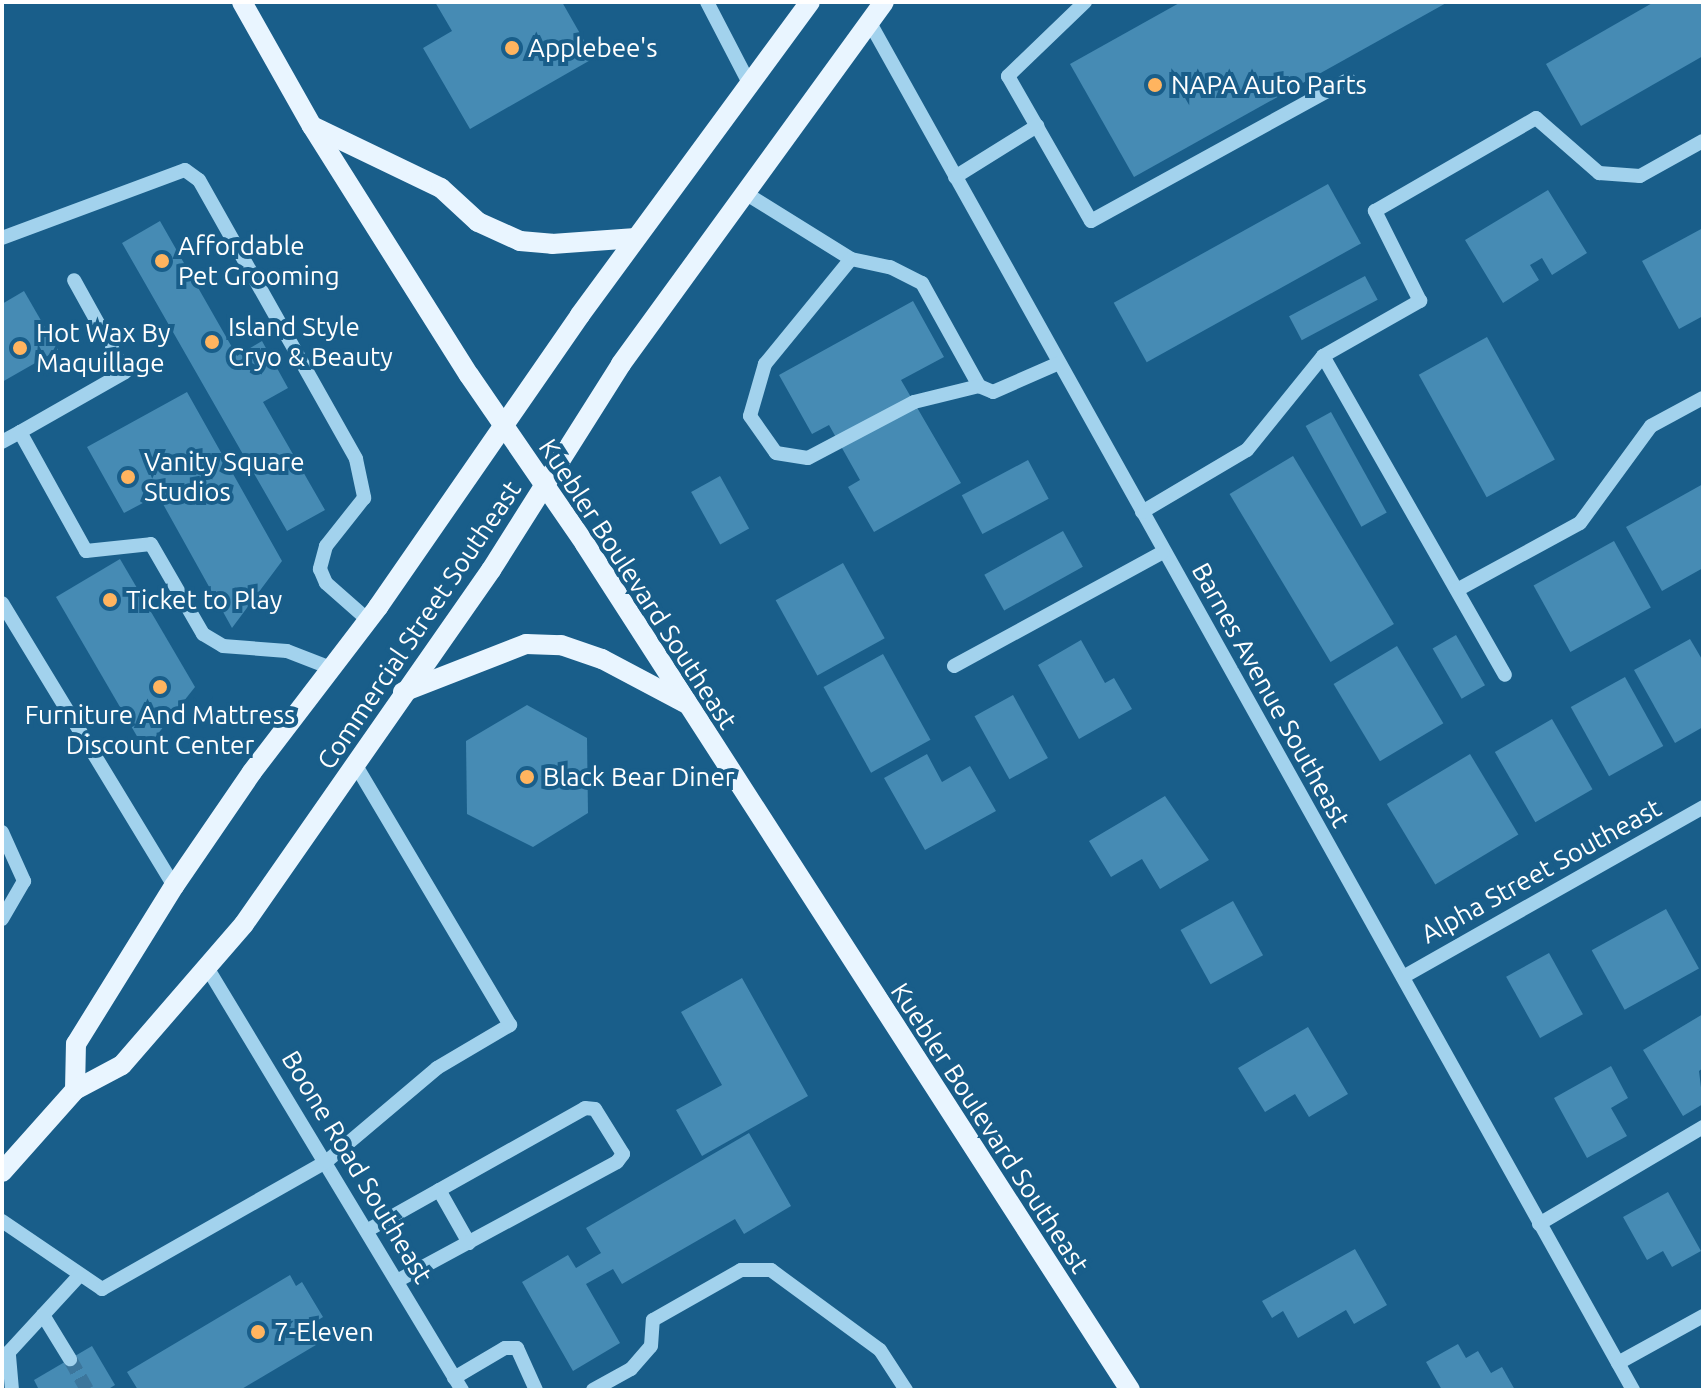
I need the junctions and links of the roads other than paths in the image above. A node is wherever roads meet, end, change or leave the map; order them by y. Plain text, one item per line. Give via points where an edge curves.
1 (242, 2) edge
2 (707, 2) edge
3 (810, 2) edge
4 (884, 2) edge
5 (1085, 2) edge
6 (870, 23) junction
7 (1349, 79) dead end
8 (750, 85) junction
9 (312, 126) junction
10 (1037, 126) junction
11 (1703, 141) edge
12 (955, 177) junction
13 (745, 193) junction
14 (2, 238) edge
15 (636, 238) junction
16 (851, 259) junction
17 (74, 280) dead end
18 (1323, 356) junction
19 (1059, 363) junction
20 (979, 386) junction
21 (1703, 398) edge
22 (504, 427) junction
23 (20, 432) junction
24 (2, 442) edge
25 (545, 487) junction
26 (1142, 512) junction
27 (1163, 552) junction
28 (1457, 590) junction
29 (2, 603) edge
30 (368, 620) junction
31 (954, 666) dead end
32 (331, 668) junction
33 (1505, 675) dead end
34 (403, 692) junction
35 (688, 705) junction
36 (355, 764) junction
37 (1703, 807) edge
38 (2, 832) edge
39 (174, 886) junction
40 (2, 919) edge
41 (208, 969) junction
42 (1403, 977) junction
43 (75, 1090) junction
44 (1703, 1127) edge
45 (327, 1161) junction
46 (2, 1172) edge
47 (439, 1190) junction
48 (2, 1221) edge
49 (1539, 1224) junction
50 (368, 1230) junction
51 (469, 1243) junction
52 (79, 1276) junction
53 (397, 1281) junction
54 (43, 1315) junction
55 (1703, 1316) edge
56 (70, 1359) tunnel mouth
57 (1618, 1363) junction
58 (4, 1371) edge
59 (458, 1384) edge
60 (12, 1390) edge
61 (536, 1390) edge
62 (593, 1390) edge
63 (906, 1390) edge
64 (1130, 1390) edge
65 (1633, 1390) edge

1 - 9 main road, Kuebler Boulevard Southeast
2 - 8 street
3 - 8 main road, Commercial Street Southeast
4 - 6 main road, Commercial Street Southeast
5 - 10 street via 1008,76
6 - 12 street, Barnes Avenue Southeast
6 - 13 main road, Commercial Street Southeast
7 - 10 street via 1091,221
8 - 15 main road, Commercial Street Southeast
9 - 15 main road via 441,188 478,222 520,241
9 - 22 main road, Kuebler Boulevard Southeast
10 - 12 street
11 - 18 street via 1640,176 1599,173 1536,118 1375,211 1420,301
12 - 19 street, Barnes Avenue Southeast
13 - 16 street
13 - 25 main road, Commercial Street Southeast via 621,364
14 - 30 street via 185,170 199,180 356,459 364,498 326,546 320,569 326,583
15 - 22 main road, Commercial Street Southeast
16 - 20 street via 890,267 922,283
16 - 20 street via 765,364 750,416 776,453 808,458 914,402
17 - 23 street via 125,372
18 - 26 street via 1247,450
18 - 28 street
19 - 20 street via 993,392
19 - 26 street, Barnes Avenue Southeast
21 - 28 street via 1651,426 1580,523
22 - 25 main road, Kuebler Boulevard Southeast
22 - 30 main road, Commercial Street Southeast
23 - 24 street
23 - 32 street via 86,551 151,544 203,634 223,646 287,651
25 - 34 main road, Commercial Street Southeast
25 - 35 main road, Kuebler Boulevard Southeast
26 - 27 street, Barnes Avenue Southeast
27 - 31 street
27 - 42 street, Barnes Avenue Southeast
28 - 33 street
29 - 39 street
30 - 32 main road, Commercial Street Southeast
32 - 39 main road, Commercial Street Southeast
34 - 35 main road via 526,644 561,645 602,659
34 - 36 main road, Commercial Street Southeast
35 - 64 main road, Kuebler Boulevard Southeast
36 - 41 main road, Commercial Street Southeast
36 - 45 street via 510,1025 437,1068
37 - 42 street, Alpha Street Southeast
38 - 40 street via 24,881
39 - 43 main road, Commercial Street Southeast via 76,1044
41 - 43 main road, Commercial Street Southeast via 122,1065
41 - 45 street, Boone Road Southeast
42 - 49 street, Barnes Avenue Southeast
43 - 46 main road, Commercial Street Southeast
44 - 49 street
45 - 50 street, Boone Road Southeast
45 - 52 street via 102,1289
47 - 50 street
47 - 51 street
47 - 51 street via 585,1108 595,1109 623,1154
48 - 52 street
49 - 57 street, Barnes Avenue Southeast
50 - 53 street, Boone Road Southeast
51 - 53 street
52 - 54 street
53 - 59 street, Boone Road Southeast
54 - 56 street
54 - 58 street via 9,1352
55 - 57 street
57 - 65 street, Barnes Avenue Southeast
58 - 60 street
59 - 61 street via 505,1348 517,1348
62 - 63 street via 631,1369 651,1346 653,1320 741,1270 771,1270 880,1350

